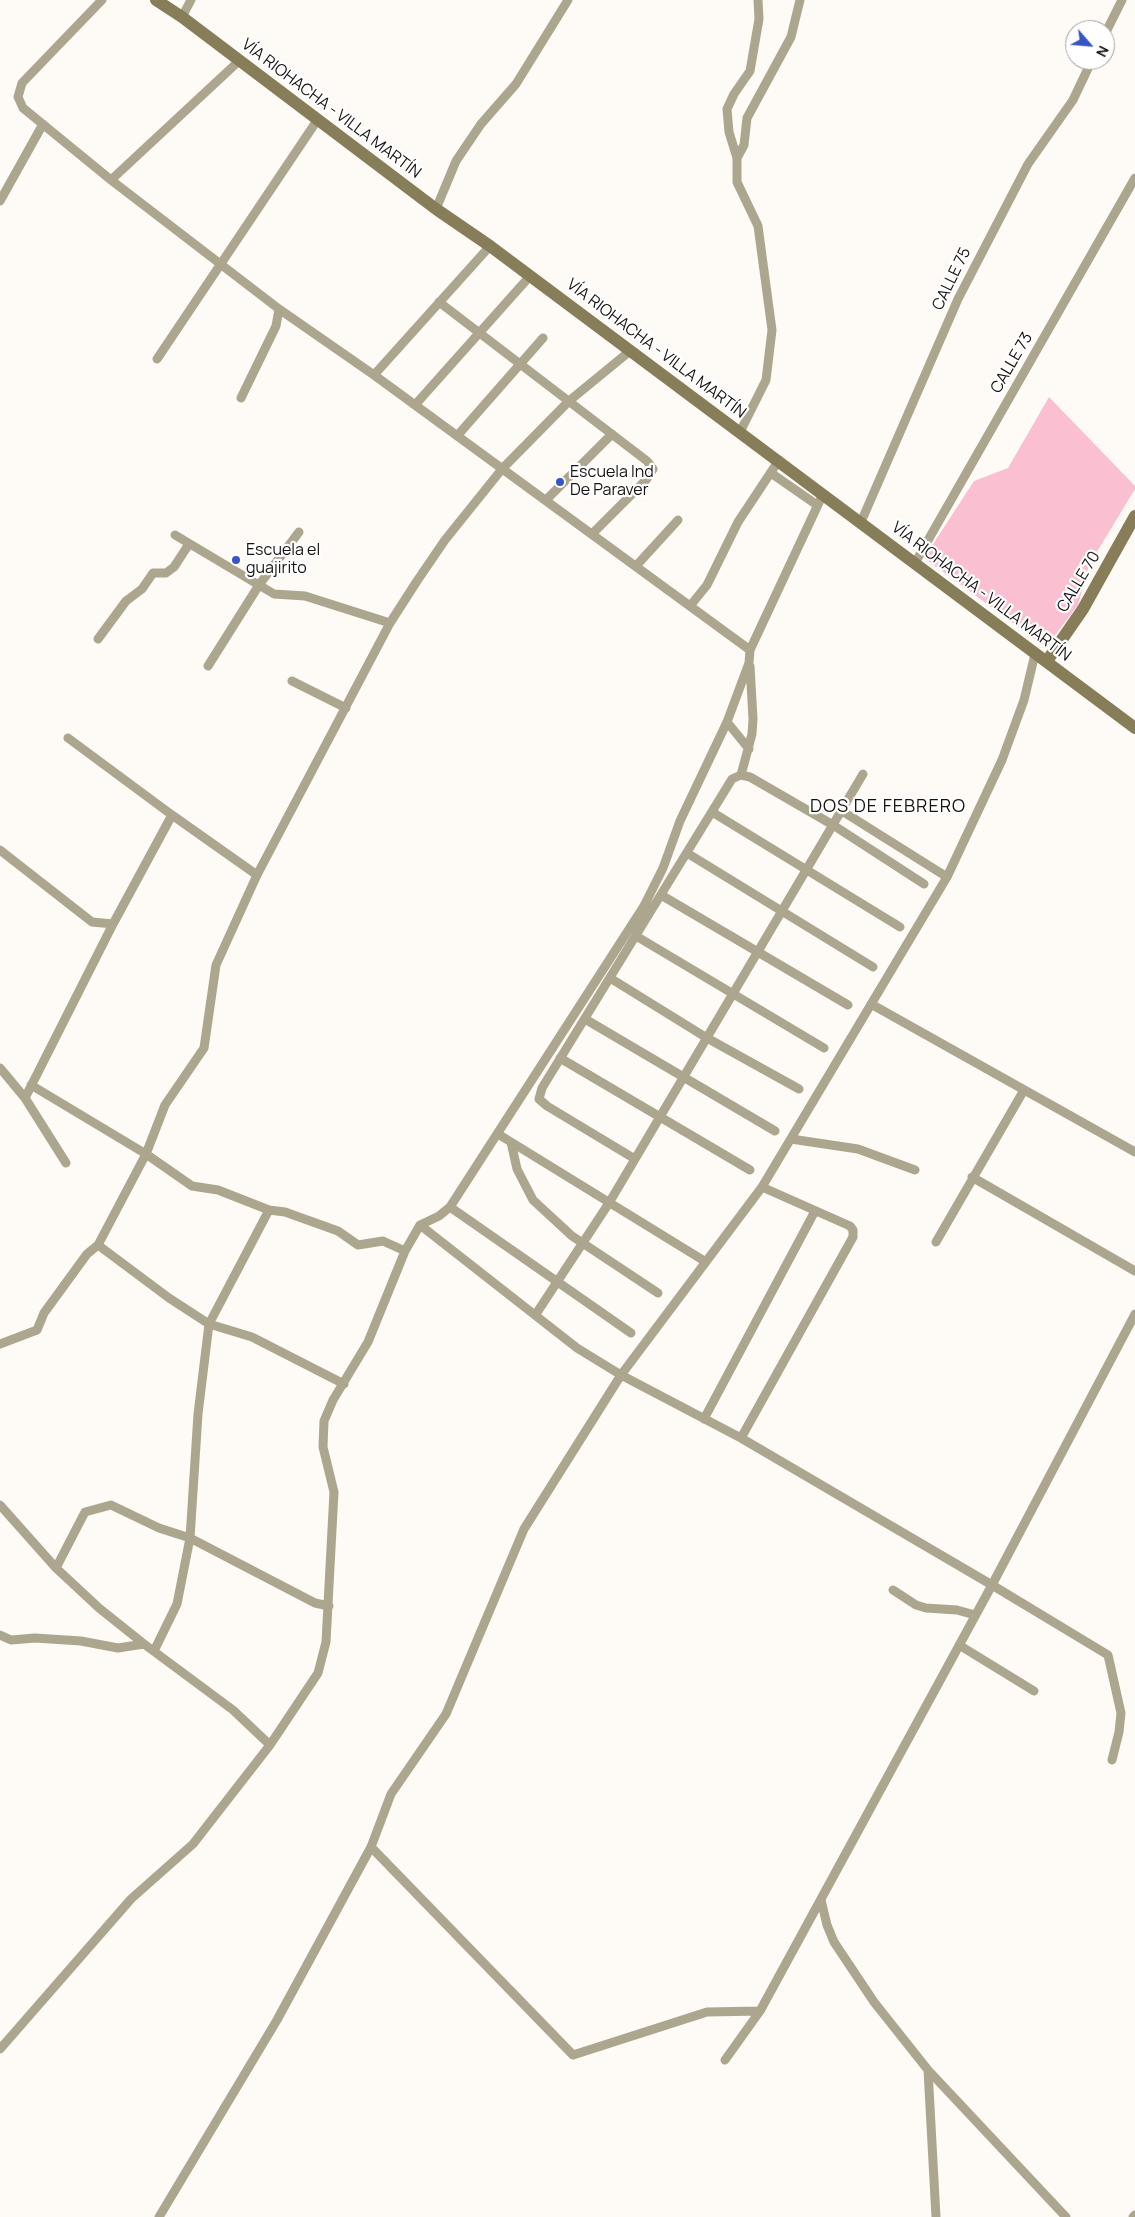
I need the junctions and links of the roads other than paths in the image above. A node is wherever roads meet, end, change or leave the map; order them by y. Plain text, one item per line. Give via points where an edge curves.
1 (102, 0) edge
2 (156, 0) edge
3 (191, 0) edge
4 (568, 0) edge
5 (758, 0) edge
6 (1122, 0) edge
7 (797, 1) edge
8 (182, 17) junction
9 (1112, 20) edge
10 (240, 60) junction
11 (1087, 70) edge
12 (318, 119) junction
13 (43, 124) junction
14 (737, 158) junction
15 (1135, 178) edge
16 (111, 180) junction
17 (0, 201) edge
18 (436, 210) junction
19 (490, 246) junction
20 (220, 263) junction
21 (530, 276) junction
22 (439, 302) junction
23 (279, 309) junction
24 (480, 333) junction
25 (543, 338) dead end
26 (630, 350) junction
27 (157, 359) dead end
28 (521, 364) junction
29 (374, 375) junction
30 (241, 398) dead end
31 (569, 402) junction
32 (415, 405) junction
33 (740, 432) junction
34 (612, 434) junction
35 (457, 436) junction
36 (779, 460) junction
37 (502, 469) junction
38 (771, 472) junction
39 (546, 500) junction
40 (820, 500) junction
41 (1135, 516) edge
42 (678, 520) dead end
43 (861, 522) junction
44 (299, 532) dead end
45 (592, 534) junction
46 (175, 535) dead end
47 (189, 544) junction
48 (914, 563) junction
49 (636, 566) junction
50 (259, 585) junction
51 (690, 606) junction
52 (390, 623) junction
53 (98, 639) dead end
54 (750, 650) junction
55 (1036, 654) junction
56 (1047, 662) junction
57 (750, 663) junction
58 (208, 666) dead end
59 (292, 681) dead end
60 (346, 708) junction
61 (727, 722) junction
62 (1135, 728) edge
63 (68, 738) dead end
64 (749, 749) junction
65 (863, 774) dead end
66 (741, 775) junction
67 (842, 811) junction
68 (712, 812) junction
69 (172, 815) junction
70 (833, 825) junction
71 (0, 850) edge
72 (687, 853) junction
73 (806, 870) junction
74 (258, 874) junction
75 (947, 877) junction
76 (924, 884) dead end
77 (661, 895) junction
78 (782, 910) junction
79 (113, 924) junction
80 (900, 927) dead end
81 (636, 936) junction
82 (757, 953) junction
83 (873, 967) dead end
84 (610, 978) junction
85 (732, 994) junction
86 (871, 1004) junction
87 (848, 1005) dead end
88 (585, 1019) junction
89 (707, 1038) junction
90 (824, 1048) dead end
91 (560, 1058) junction
92 (0, 1068) edge
93 (684, 1077) junction
94 (31, 1085) junction
95 (799, 1089) dead end
96 (1024, 1090) junction
97 (25, 1098) junction
98 (660, 1118) junction
99 (775, 1131) dead end
100 (498, 1134) junction
101 (791, 1139) junction
102 (511, 1142) junction
103 (1135, 1152) edge
104 (146, 1154) junction
105 (635, 1159) junction
106 (66, 1164) dead end
107 (750, 1170) dead end
108 (915, 1170) dead end
109 (972, 1177) junction
110 (762, 1187) junction
111 (609, 1203) junction
112 (450, 1207) junction
113 (269, 1210) junction
114 (815, 1211) junction
115 (420, 1225) junction
116 (936, 1242) dead end
117 (583, 1243) junction
118 (98, 1245) junction
119 (405, 1251) junction
120 (706, 1262) junction
121 (1135, 1271) edge
122 (558, 1282) junction
123 (658, 1293) dead end
124 (536, 1314) junction
125 (1135, 1314) edge
126 (209, 1324) junction
127 (631, 1333) dead end
128 (0, 1344) edge
129 (621, 1375) junction
130 (344, 1384) junction
131 (704, 1419) junction
132 (741, 1438) junction
133 (0, 1505) edge
134 (190, 1538) junction
135 (56, 1568) junction
136 (992, 1585) junction
137 (894, 1590) dead end
138 (329, 1606) junction
139 (976, 1615) junction
140 (0, 1635) edge
141 (144, 1644) junction
142 (959, 1645) junction
143 (154, 1651) junction
144 (1034, 1691) dead end
145 (270, 1746) junction
146 (1112, 1760) dead end
147 (371, 1847) junction
148 (821, 1900) junction
149 (760, 2011) junction
150 (0, 2049) edge
151 (725, 2060) dead end
152 (928, 2070) junction
153 (159, 2217) edge
154 (936, 2217) edge
155 (1066, 2217) edge

1 - 13 street via 22,83 18,92 20,104
2 - 8 main road, VÍA RIOHACHA - VILLA MARTÍN
3 - 8 street
4 - 18 street via 516,84 481,124 456,161
5 - 14 street via 750,71 727,109 729,132
6 - 9 street
7 - 14 street via 791,37 747,118 744,145
8 - 10 main road, VÍA RIOHACHA - VILLA MARTÍN
10 - 12 main road, VÍA RIOHACHA - VILLA MARTÍN
10 - 16 street
11 - 43 street, CALLE 75 via 1073,100 1028,164 962,291
12 - 18 main road, VÍA RIOHACHA - VILLA MARTÍN
12 - 20 street
13 - 16 street
13 - 17 street
14 - 33 street via 737,182 758,226 772,330 766,380
15 - 48 street, CALLE 73
16 - 20 street
18 - 19 main road, VÍA RIOHACHA - VILLA MARTÍN
19 - 21 main road, VÍA RIOHACHA - VILLA MARTÍN
19 - 22 street
20 - 23 street
20 - 27 street
21 - 24 street
21 - 26 main road, VÍA RIOHACHA - VILLA MARTÍN
22 - 24 street
22 - 29 street
23 - 29 street
23 - 30 street via 276,326
24 - 28 street
24 - 32 street
25 - 28 street
26 - 31 street
26 - 33 main road, VÍA RIOHACHA - VILLA MARTÍN
28 - 31 street
28 - 35 street
29 - 32 street
31 - 34 street
31 - 37 street
32 - 35 street
33 - 36 main road, VÍA RIOHACHA - VILLA MARTÍN
34 - 39 street
34 - 45 street via 653,469
35 - 37 street
36 - 38 street
36 - 40 main road, VÍA RIOHACHA - VILLA MARTÍN
37 - 39 street
37 - 52 street via 445,540
38 - 40 street
38 - 51 street via 738,522 707,585
39 - 45 street
40 - 43 main road, VÍA RIOHACHA - VILLA MARTÍN
40 - 54 street
41 - 56 main road, CALLE 70 via 1083,609
42 - 49 street
43 - 48 main road, VÍA RIOHACHA - VILLA MARTÍN
44 - 50 street
45 - 49 street
46 - 47 street
47 - 50 street
47 - 53 street via 174,567 166,573 153,573 142,589 126,601
48 - 55 main road, VÍA RIOHACHA - VILLA MARTÍN
49 - 51 street
50 - 52 street via 274,594 305,596
50 - 58 street
51 - 54 street
52 - 60 street
54 - 57 street
55 - 56 main road, VÍA RIOHACHA - VILLA MARTÍN
55 - 75 street via 1024,700 1002,760
56 - 62 main road, VÍA RIOHACHA - VILLA MARTÍN
57 - 61 street
57 - 64 street via 753,719
59 - 60 street
60 - 74 street
61 - 64 street
61 - 100 street via 644,906
63 - 69 street
64 - 66 street
65 - 67 street
66 - 68 street via 732,780
66 - 70 street via 750,777
67 - 70 street
67 - 75 street
68 - 72 street
68 - 73 street
69 - 74 street
69 - 79 street
70 - 73 street
70 - 76 street
71 - 79 street via 92,922
72 - 77 street
72 - 78 street
73 - 78 street
73 - 80 street
74 - 104 street via 216,965 204,1048 165,1105
75 - 86 street
77 - 81 street
77 - 82 street
78 - 82 street
78 - 83 street
79 - 94 street
81 - 84 street
81 - 85 street
82 - 85 street
82 - 87 street
84 - 88 street
84 - 89 street
85 - 89 street
85 - 90 street
86 - 96 street
86 - 101 street
88 - 91 street
88 - 93 street
89 - 93 street
89 - 95 street
91 - 98 street
91 - 105 street via 542,1088 540,1098 547,1106
92 - 97 street
93 - 98 street
93 - 99 street
94 - 97 street
94 - 104 street
96 - 103 street
96 - 109 street
97 - 106 street
98 - 105 street
98 - 107 street
100 - 102 street
100 - 112 street
101 - 108 street via 858,1149
101 - 110 street
102 - 111 street
102 - 117 street via 517,1169 533,1200
104 - 113 street via 192,1186 218,1190
104 - 118 street
105 - 111 street
109 - 116 street
109 - 121 street
110 - 114 street
110 - 120 street
111 - 117 street
111 - 120 street
112 - 115 street
112 - 122 street
113 - 119 street via 285,1212 338,1231 358,1245 383,1241
113 - 126 street
114 - 131 street
114 - 132 street via 850,1226 853,1236
115 - 119 street
115 - 124 street
117 - 122 street
117 - 123 street
118 - 126 street via 168,1298
118 - 128 street via 87,1254 44,1313 37,1330
119 - 130 street via 368,1342
120 - 129 street
122 - 124 street
122 - 127 street
124 - 129 street via 577,1348
125 - 136 street
126 - 130 street via 252,1338
126 - 134 street via 198,1414
129 - 131 street
129 - 147 street via 524,1530 446,1714 391,1794
130 - 138 street via 324,1421 323,1447 334,1492
131 - 132 street
132 - 136 street
133 - 135 street
134 - 135 street via 159,1528 111,1505 85,1512
134 - 138 street via 315,1603
134 - 143 street via 176,1604
135 - 141 street
136 - 139 street
136 - 146 street via 1108,1655 1120,1713
137 - 139 street via 916,1605
138 - 145 street via 326,1642 318,1673
139 - 142 street
140 - 141 street via 11,1640 81,1641 118,1648
141 - 143 street
142 - 144 street
142 - 148 street
143 - 145 street via 233,1710
145 - 150 street via 193,1844 131,1899
147 - 149 street via 573,2055 707,2012
147 - 153 street via 278,2020
148 - 149 street
148 - 152 street via 834,1942 874,2002
149 - 151 street
152 - 154 street
152 - 155 street

